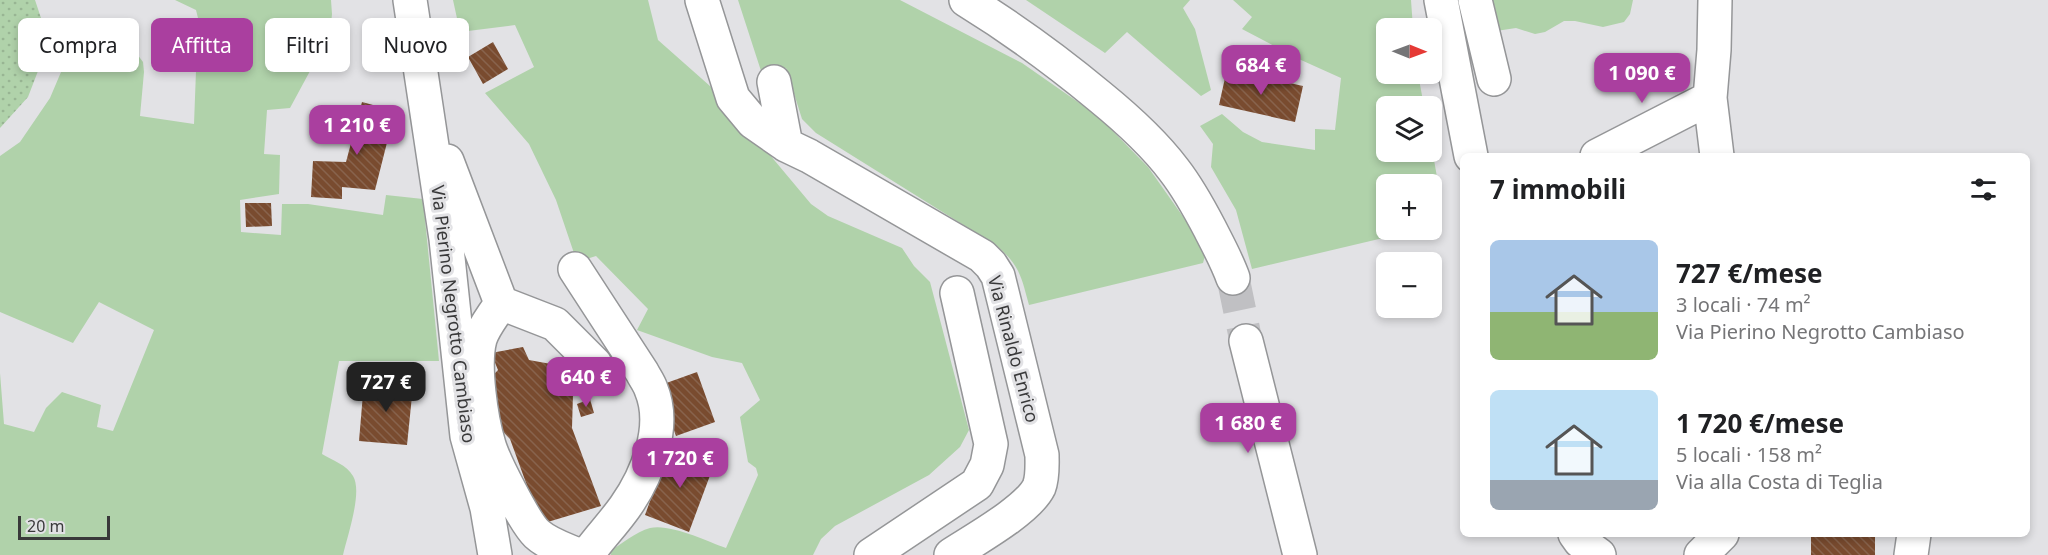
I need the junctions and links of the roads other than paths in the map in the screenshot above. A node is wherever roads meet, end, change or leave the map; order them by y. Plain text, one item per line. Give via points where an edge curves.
1 (410, 0) edge
2 (702, 0) edge
3 (966, 0) edge
4 (1441, 0) edge
5 (1475, 0) edge
6 (1715, 0) edge
7 (1494, 79) dead end
8 (774, 82) dead end
9 (1710, 98) junction
10 (428, 122) junction
11 (786, 145) junction
12 (1470, 153) edge
13 (1602, 153) edge
14 (1717, 153) edge
15 (574, 269) dead end
16 (1233, 278) tunnel mouth
17 (957, 293) dead end
18 (501, 303) junction
19 (1246, 341) tunnel mouth
20 (595, 364) dead end
21 (1577, 537) edge
22 (1719, 537) edge
23 (1914, 537) edge
24 (495, 555) edge
25 (578, 555) edge
26 (587, 555) edge
27 (871, 555) edge
28 (951, 555) edge
29 (1300, 555) edge
30 (1599, 555) edge
31 (1701, 555) edge
32 (1911, 555) edge

1 - 10 street, Via Pierino Negrotto Cambiaso
2 - 11 street, Via Rinaldo Enrico via 733,98 753,122
3 - 16 street via 1067,69 1153,145 1191,195
4 - 12 street
5 - 7 street
6 - 9 street
8 - 11 street
9 - 13 street
9 - 14 street
10 - 18 street via 443,150
10 - 24 street, Via Pierino Negrotto Cambiaso via 446,239 467,436
11 - 28 street, Via Rinaldo Enrico via 981,256 998,276 1042,455 1042,471 1039,486 1025,505
15 - 26 street via 642,372 652,390 656,410 650,458 636,488
17 - 27 street via 991,444 987,465 977,484
18 - 20 street via 555,324
18 - 25 street via 480,340 477,368 489,445 517,504 536,533
19 - 29 street
21 - 30 street
22 - 31 street
23 - 32 street

